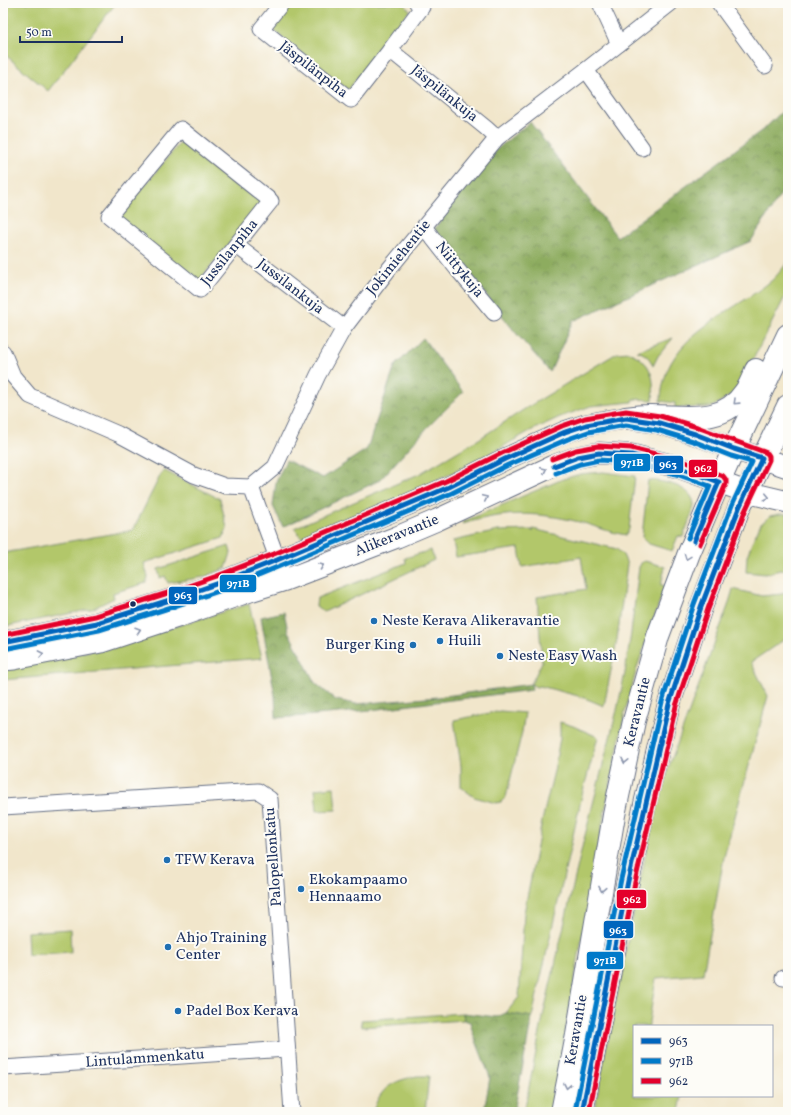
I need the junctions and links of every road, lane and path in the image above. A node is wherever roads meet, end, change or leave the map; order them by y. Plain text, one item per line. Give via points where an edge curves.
1 (282, 3) edge
2 (417, 3) edge
3 (600, 3) edge
4 (671, 3) edge
5 (719, 3) edge
6 (619, 44) junction
7 (390, 50) junction
8 (765, 66) dead end
9 (586, 70) junction
10 (496, 138) junction
11 (642, 148) dead end
12 (424, 227) junction
13 (237, 246) junction
14 (494, 313) dead end
15 (788, 323) edge
16 (344, 328) junction
17 (788, 335) edge
18 (3, 352) edge
19 (788, 406) edge
20 (626, 418) junction
21 (734, 449) junction
22 (762, 458) junction
23 (788, 467) edge
24 (719, 482) junction
25 (251, 487) junction
26 (746, 492) junction
27 (788, 502) edge
28 (277, 560) junction
29 (285, 580) junction
30 (3, 642) edge
31 (3, 660) edge
32 (3, 807) edge
33 (287, 1049) junction
34 (3, 1068) edge
35 (292, 1112) edge
36 (562, 1112) edge
37 (582, 1112) edge

1 - 7 street, Jäspilänpiha via 261,29 351,100
2 - 7 street, Jäspilänpiha via 422,7
3 - 6 street
4 - 6 street, Jokimiehentie
5 - 8 street
6 - 9 street, Jokimiehentie
7 - 10 street, Jäspilänkuja
9 - 10 street, Jokimiehentie
9 - 11 street
10 - 12 street, Jokimiehentie
12 - 14 street, Niittykuja
12 - 16 street, Jokimiehentie
13 - 13 street, Jussilanpiha via 271,201 181,129 109,216 200,290
13 - 16 street, Jussilankuja
15 -> 20 main road via 768,347 745,393 735,404 722,412 699,417
16 - 25 street, Jokimiehentie via 318,375 275,467
17 - 21 main road, Keravantie
18 - 25 street via 13,376 30,396 118,434 194,474 225,486
19 - 22 main road, Keravantie
20 - 21 main road, Alikeravantie via 659,423
20 - 28 main road, Alikeravantie via 607,420 565,432 449,487
21 - 22 main road, Alikeravantie
21 - 24 main road, Keravantie
22 - 23 main road, Alikeravantie
22 - 26 main road, Keravantie
24 - 26 main road, Alikeravantie
29 -> 24 main road, Alikeravantie via 404,534 553,466 599,452 631,455 671,465
24 -> 36 main road, Keravantie via 688,553 658,636 634,721 614,815
25 - 28 street
26 -> 27 main road, Alikeravantie
26 - 37 main road, Keravantie via 701,607 669,704 628,880
28 - 29 street
28 - 30 main road, Alikeravantie via 219,583 97,622
31 -> 29 main road, Alikeravantie via 101,642
32 - 33 street, Palopellonkatu via 258,791 270,799
33 - 34 street, Lintulammenkatu
33 - 35 street, Palopellonkatu

